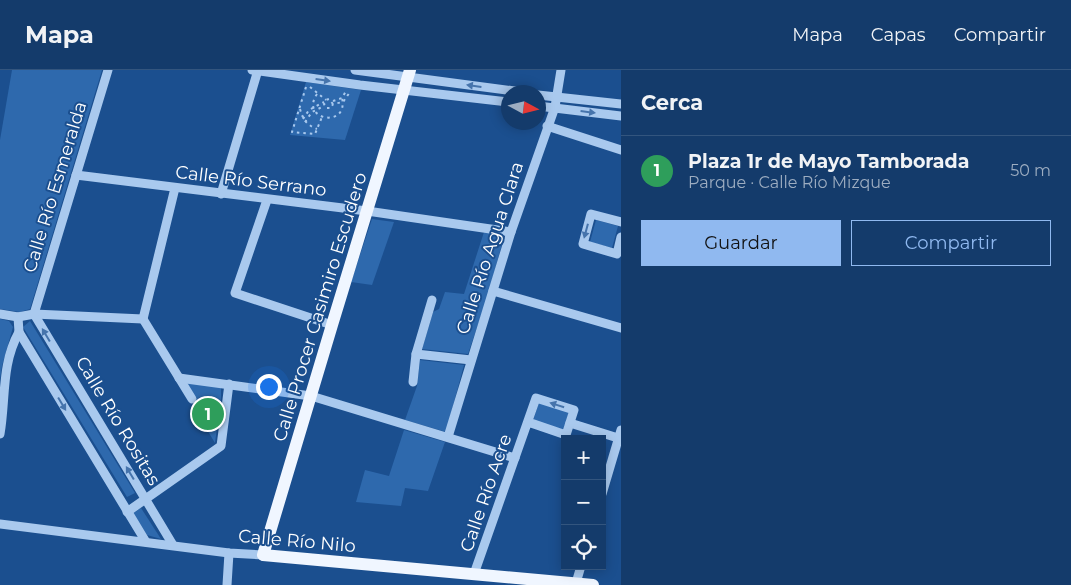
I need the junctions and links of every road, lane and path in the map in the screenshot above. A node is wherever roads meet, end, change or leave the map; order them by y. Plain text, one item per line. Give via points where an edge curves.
1 (108, 70) edge
2 (256, 70) edge
3 (355, 70) edge
4 (561, 70) edge
5 (410, 74) edge
6 (347, 89) dead end
7 (501, 89) edge
8 (351, 90) dead end
9 (404, 90) junction
10 (317, 94) junction
11 (546, 96) edge
12 (557, 97) junction
13 (342, 98) junction
14 (501, 101) edge
15 (333, 102) junction
16 (343, 102) junction
17 (325, 103) junction
18 (621, 104) edge
19 (546, 106) edge
20 (555, 107) junction
21 (300, 108) junction
22 (314, 108) junction
23 (621, 116) edge
24 (322, 117) junction
25 (304, 120) junction
26 (547, 126) junction
27 (317, 129) junction
28 (621, 150) edge
29 (76, 175) junction
30 (175, 188) junction
31 (221, 194) junction
32 (268, 200) junction
33 (367, 211) junction
34 (621, 222) edge
35 (511, 232) junction
36 (621, 238) edge
37 (619, 254) edge
38 (493, 291) junction
39 (432, 300) dead end
40 (0, 314) edge
41 (34, 314) junction
42 (18, 317) junction
43 (143, 319) junction
44 (332, 325) junction
45 (621, 328) edge
46 (19, 332) junction
47 (416, 354) junction
48 (471, 360) junction
49 (179, 378) junction
50 (413, 382) dead end
51 (229, 384) junction
52 (312, 396) junction
53 (192, 399) dead end
54 (528, 422) junction
55 (570, 423) junction
56 (0, 434) edge
57 (620, 436) edge
58 (448, 437) junction
59 (515, 458) junction
60 (606, 481) edge
61 (146, 499) junction
62 (127, 512) junction
63 (0, 524) edge
64 (146, 542) junction
65 (173, 545) junction
66 (229, 553) junction
67 (264, 555) junction
68 (580, 570) edge
69 (474, 574) junction
70 (576, 583) junction
71 (227, 585) edge
72 (593, 585) edge

1 - 29 street, Calle Río Esmeralda
2 -> 9 street
2 - 31 street
3 - 5 street
4 - 12 street, Calle Río Agua Clara
7 -> 5 street
5 - 9 main road, Calle Procer Casimiro Escudero
6 - 13 path
8 - 16 path
9 - 14 street
9 - 33 main road, Calle Procer Casimiro Escudero
10 - 17 path
10 - 21 path via 307,84
10 - 22 path
11 - 12 street
12 - 18 street
12 - 20 street, Calle Río Agua Clara
13 - 15 path
13 - 16 path
15 - 16 path
15 - 17 path
15 - 17 path via 329,109
16 - 24 path via 338,114
17 - 22 path
19 - 20 street
20 -> 23 street
20 - 26 street, Calle Río Agua Clara
21 - 25 path
21 - 27 path via 292,132 315,134
22 - 24 path
22 - 25 path via 309,110
24 - 27 path
25 - 27 path
26 - 28 street
26 - 35 street, Calle Río Agua Clara
29 - 30 street, Calle Río Serrano
29 - 41 street, Calle Río Esmeralda
30 - 31 street, Calle Río Serrano
30 - 43 street
31 - 32 street, Calle Río Serrano
32 - 33 street, Calle Río Serrano
32 - 44 street via 235,293
33 - 35 street, Calle Río Serrano
33 - 44 main road, Calle Procer Casimiro Escudero
34 -> 37 street via 591,214 583,244
35 - 38 street, Calle Río Agua Clara
36 - 37 street
38 - 45 street
38 - 48 street, Calle Río Agua Clara
39 - 47 street
40 - 42 street
41 - 42 street
41 - 43 street
61 -> 41 street, Calle Río Rositas
42 - 46 street
43 - 49 street
44 - 52 main road, Calle Procer Casimiro Escudero
46 - 56 street via 12,344 5,372
46 -> 62 street
47 - 48 street
47 - 50 street
48 - 58 street, Calle Río Agua Clara
49 - 51 street
49 - 53 street
51 - 52 street
51 - 61 street via 221,446
52 - 58 street
52 - 67 main road, Calle Procer Casimiro Escudero
54 - 55 street via 566,435
55 -> 54 street, Calle Río Acre via 574,410 536,398
54 - 59 street, Calle Río Acre
55 - 57 street
57 - 60 street
58 - 59 street
59 - 69 street, Calle Río Acre
61 - 62 street
61 - 65 street, Calle Río Rositas
62 - 64 street
63 - 64 street, Calle Río Nilo
64 - 65 street, Calle Río Nilo
65 - 66 street, Calle Río Nilo
66 - 67 street, Calle Río Nilo
66 - 71 street
67 - 69 main road, Calle Río Nilo
68 - 70 street
69 - 70 main road, Calle Río Nilo
70 - 72 main road, Calle Río Nilo

